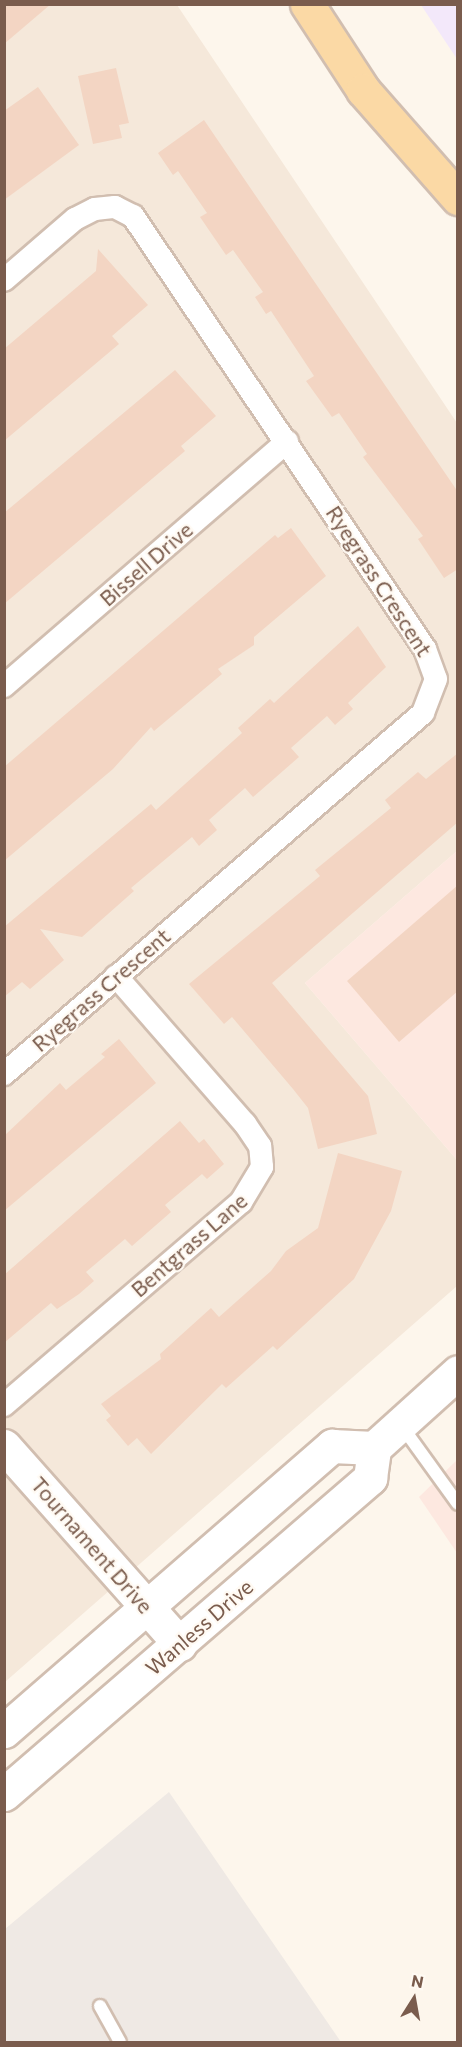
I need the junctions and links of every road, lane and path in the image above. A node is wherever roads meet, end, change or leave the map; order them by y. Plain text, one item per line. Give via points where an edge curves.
1 (308, 4) edge
2 (458, 198) edge
3 (4, 280) edge
4 (287, 442) junction
5 (4, 686) edge
6 (116, 976) junction
7 (4, 1074) edge
8 (458, 1372) edge
9 (4, 1405) edge
10 (400, 1425) junction
11 (4, 1446) edge
12 (374, 1448) junction
13 (458, 1504) edge
14 (147, 1607) junction
15 (180, 1644) junction
16 (4, 1731) edge
17 (4, 1794) edge
18 (100, 2006) dead end
19 (120, 2043) edge

1 - 2 main road via 363,90
3 - 4 street, Ryegrass Crescent via 75,219 95,208 115,207 133,216
4 - 5 street, Bissell Drive
4 - 6 street, Ryegrass Crescent via 425,649 436,679 432,695 423,713
6 - 7 street, Ryegrass Crescent
6 - 9 street, Bentgrass Lane via 245,1125 260,1146 262,1167 241,1202
8 - 10 main road
10 - 12 main road
10 - 13 lane
11 - 14 main road, Tournament Drive
12 - 14 main road via 332,1446
12 - 15 main road, Wanless Drive via 370,1478
14 - 15 main road, Tournament Drive
14 - 16 main road
15 - 17 main road, Wanless Drive
18 - 19 lane

